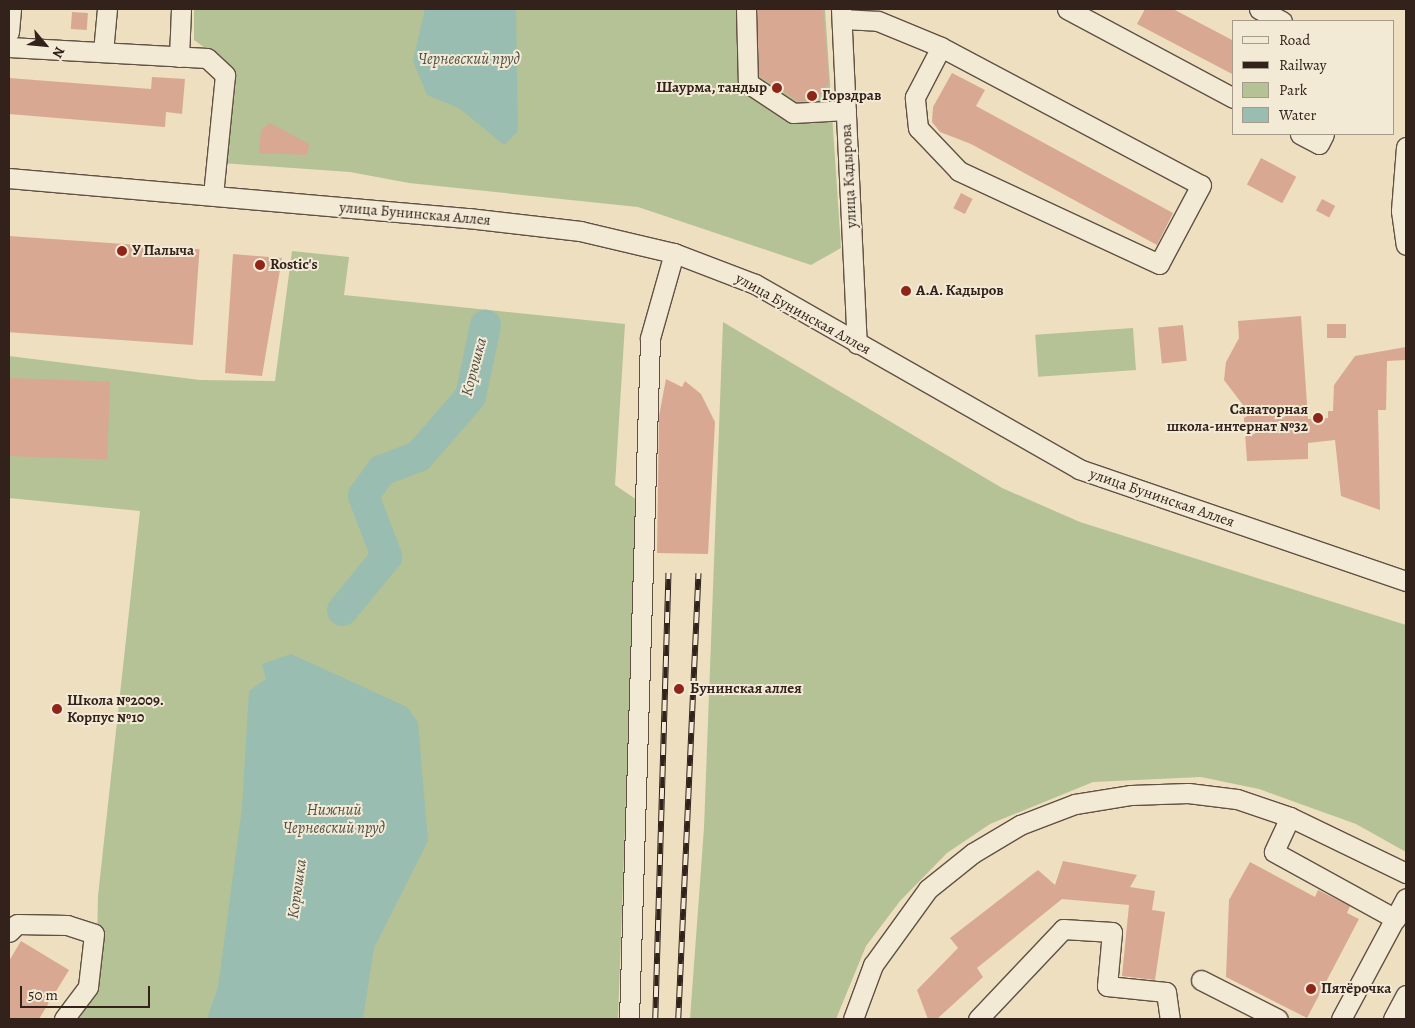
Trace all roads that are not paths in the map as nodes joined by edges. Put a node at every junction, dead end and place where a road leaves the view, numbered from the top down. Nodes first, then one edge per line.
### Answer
1 (11, 9) edge
2 (107, 9) edge
3 (181, 9) edge
4 (746, 9) edge
5 (1068, 9) edge
6 (1259, 9) edge
7 (841, 14) edge
8 (1280, 20) edge
9 (9, 32) edge
10 (9, 47) edge
11 (941, 47) junction
12 (103, 52) junction
13 (179, 57) junction
14 (1232, 97) edge
15 (846, 110) junction
16 (1302, 135) edge
17 (1324, 135) edge
18 (1406, 147) edge
19 (9, 178) edge
20 (213, 195) junction
21 (1406, 246) edge
22 (674, 253) junction
23 (857, 344) junction
24 (1406, 581) edge
25 (1290, 817) junction
26 (1406, 873) edge
27 (1406, 898) edge
28 (1396, 919) junction
29 (9, 932) edge
30 (1201, 980) dead end
31 (1406, 995) edge
32 (64, 1019) edge
33 (629, 1019) edge
34 (853, 1019) edge
35 (978, 1019) edge
36 (1170, 1019) edge
37 (1278, 1019) edge
38 (1341, 1019) edge
39 (1393, 1019) edge

1 - 9 street
2 - 12 street
3 - 13 street
4 - 15 street
5 - 14 street
6 - 8 street
7 - 11 street
7 - 15 street, улица Кадырова
10 - 12 street
11 - 11 street
12 - 13 street
13 - 20 street
15 - 23 street, улица Кадырова
16 - 17 street
18 - 21 street
19 - 20 street, улица Бунинская Аллея
20 - 22 street, улица Бунинская Аллея
22 - 23 street, улица Бунинская Аллея
22 - 33 street
23 - 24 street, улица Бунинская Аллея
25 - 26 street
25 - 28 street
25 - 34 street
27 - 28 street
28 - 38 street
29 - 32 street
30 - 37 street
31 - 39 street
35 - 36 street

